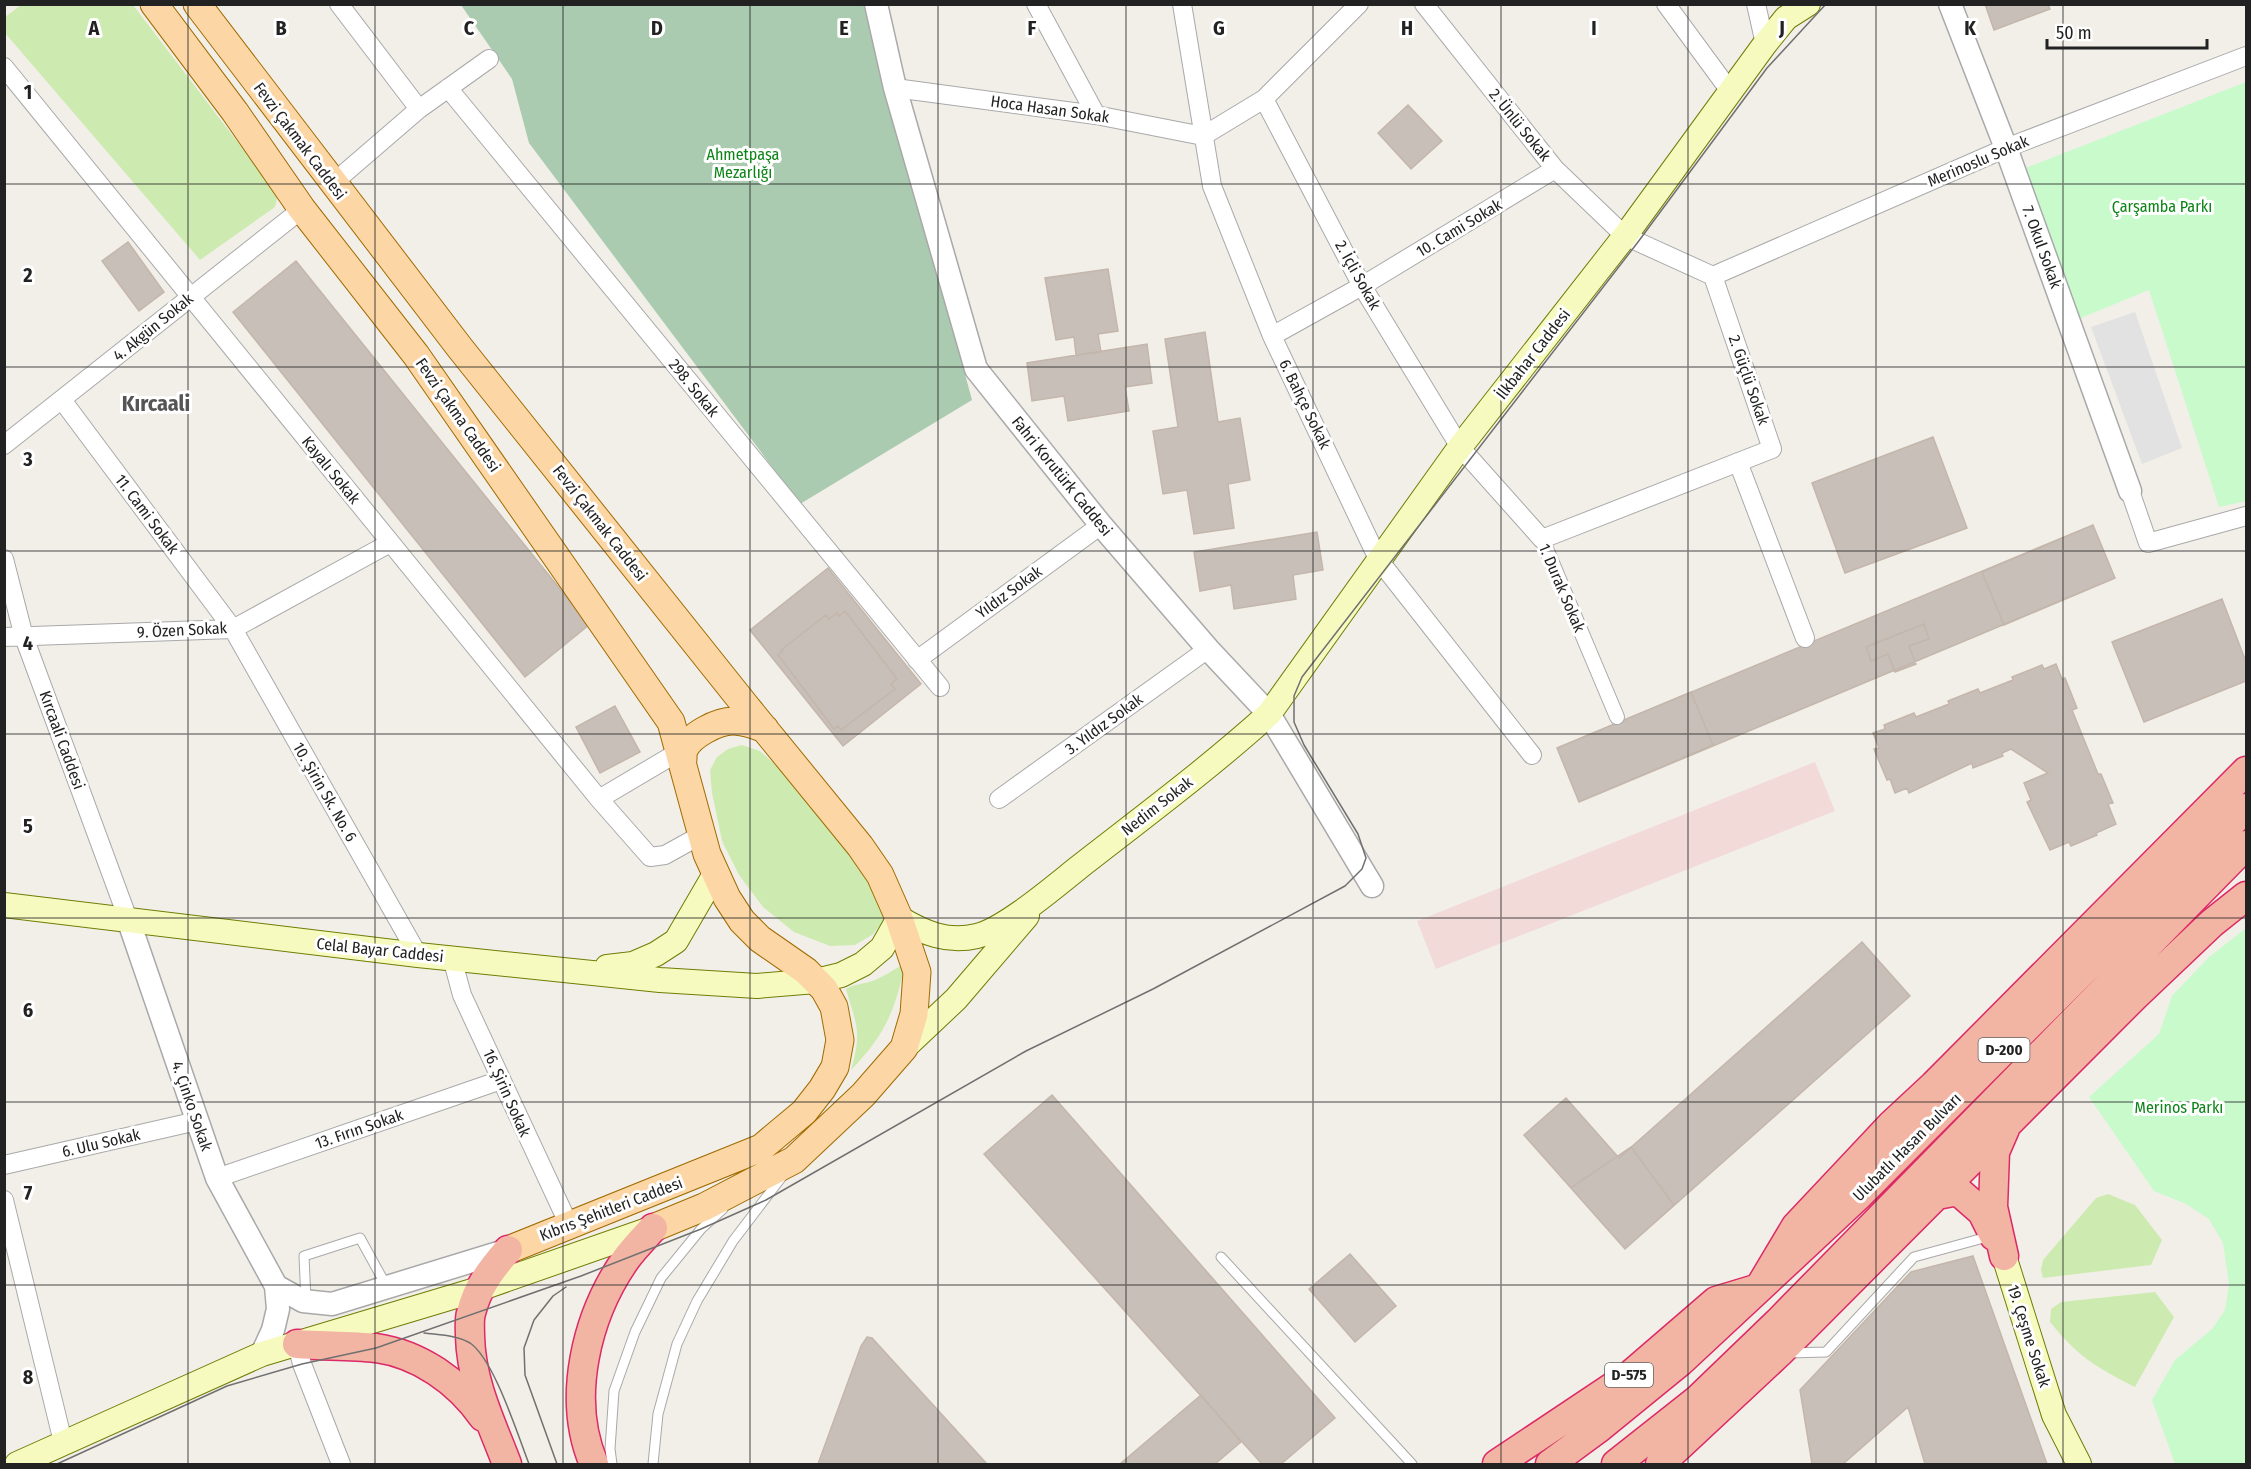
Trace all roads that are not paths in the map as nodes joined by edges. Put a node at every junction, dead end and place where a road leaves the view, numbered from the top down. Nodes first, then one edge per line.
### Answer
1 (154, 4) edge
2 (197, 4) edge
3 (339, 4) edge
4 (876, 4) edge
5 (1036, 4) edge
6 (1359, 4) edge
7 (1424, 4) edge
8 (1666, 4) edge
9 (1756, 4) edge
10 (1808, 4) edge
11 (1950, 4) edge
12 (1182, 5) edge
13 (1765, 44) junction
14 (2247, 56) edge
15 (489, 59) dead end
16 (4, 67) edge
17 (448, 88) junction
18 (895, 88) junction
19 (1730, 91) junction
20 (1264, 99) junction
21 (419, 109) junction
22 (1096, 115) junction
23 (1203, 136) junction
24 (2006, 148) junction
25 (1555, 169) junction
26 (332, 184) junction
27 (302, 209) junction
28 (1625, 236) junction
29 (1713, 276) junction
30 (1362, 286) junction
31 (192, 297) junction
32 (1272, 336) junction
33 (62, 400) junction
34 (4, 445) edge
35 (1460, 447) junction
36 (1738, 462) junction
37 (2130, 490) joint
38 (2247, 516) edge
39 (1101, 525) junction
40 (1542, 539) junction
41 (390, 543) junction
42 (4, 559) edge
43 (1378, 559) junction
44 (233, 629) junction
45 (4, 637) edge
46 (24, 637) junction
47 (1805, 638) dead end
48 (1208, 649) junction
49 (918, 660) junction
50 (940, 687) dead end
51 (1269, 714) junction
52 (1617, 717) dead end
53 (765, 729) junction
54 (682, 755) junction
55 (1532, 755) dead end
56 (2247, 771) edge
57 (598, 799) junction
58 (999, 799) dead end
59 (2247, 808) edge
60 (2247, 845) edge
61 (708, 854) junction
62 (1372, 886) dead end
63 (1043, 895) junction
64 (2247, 896) edge
65 (4, 905) edge
66 (899, 918) junction
67 (128, 919) junction
68 (418, 955) junction
69 (452, 958) junction
70 (581, 971) junction
71 (820, 985) junction
72 (904, 1048) junction
73 (501, 1080) junction
74 (2009, 1121) junction
75 (196, 1122) junction
76 (794, 1160) junction
77 (4, 1165) edge
78 (217, 1178) junction
79 (756, 1179) junction
80 (1937, 1195) junction
81 (4, 1200) edge
82 (569, 1225) junction
83 (653, 1228) junction
84 (1999, 1246) junction
85 (508, 1250) junction
86 (1221, 1257) dead end
87 (1840, 1258) junction
88 (276, 1286) junction
89 (387, 1287) junction
90 (1759, 1288) junction
91 (479, 1289) junction
92 (306, 1301) junction
93 (297, 1344) junction
94 (1779, 1353) junction
95 (262, 1354) junction
96 (2054, 1415) junction
97 (492, 1431) junction
98 (63, 1442) junction
99 (1670, 1457) edge
100 (17, 1464) edge
101 (341, 1464) edge
102 (507, 1464) edge
103 (594, 1464) edge
104 (612, 1464) edge
105 (653, 1464) edge
106 (1412, 1464) edge
107 (1497, 1464) edge
108 (1550, 1464) edge
109 (1616, 1464) edge
110 (2062, 1464) edge
111 (2079, 1464) edge

1 - 27 main road, Fevzi Çakma Caddesi
2 - 26 main road, Fevzi Çakmak Caddesi
3 - 21 street
4 - 18 street, Fahri Korutürk Caddesi
5 - 22 street
6 - 20 street
7 - 25 street, 2. Ünlü Sokak
8 - 19 street
9 - 13 street
10 - 13 main road, İlkbahar Caddesi
11 - 24 street, 7. Okul Sokak
12 - 23 street, 6. Bahçe Sokak
13 - 19 main road, İlkbahar Caddesi
14 - 24 street, Merinoslu Sokak
15 - 17 street
16 - 31 street, Kayalı Sokak
17 - 21 street
17 - 49 street, 298. Sokak
18 - 22 street, Hoca Hasan Sokak
18 - 39 street, Fahri Korutürk Caddesi
19 - 28 main road, İlkbahar Caddesi
20 - 23 street
20 - 30 street, 2. İçli Sokak
21 - 26 street
22 - 23 street, Hoca Hasan Sokak
23 - 32 street, 6. Bahçe Sokak
24 - 29 street, Merinoslu Sokak
24 - 37 street, 7. Okul Sokak
25 - 28 street, 2. Ünlü Sokak
25 - 30 street, 10. Cami Sokak
26 - 53 main road, Fevzi Çakmak Caddesi
27 - 31 street, 4. Akgün Sokak
27 - 54 main road, Fevzi Çakma Caddesi
28 - 29 street, 2. Ünlü Sokak
28 - 35 main road, İlkbahar Caddesi
29 - 36 street, 2. Güçlü Sokak
30 - 32 street, 10. Cami Sokak
30 - 35 street, 2. İçli Sokak
31 - 33 street, 4. Akgün Sokak
31 - 41 street, Kayalı Sokak
32 - 43 street, 6. Bahçe Sokak
33 - 34 street, 4. Akgün Sokak
33 - 44 street, 11. Cami Sokak
35 - 40 street, 1. Durak Sokak
35 - 43 main road, İlkbahar Caddesi
36 - 40 street, 2. Güçlü Sokak
36 - 47 street
37 - 38 street
39 - 48 street, Fahri Korutürk Caddesi
39 - 49 street, Yıldız Sokak
40 - 52 street, 1. Durak Sokak
41 - 44 street, 9. Özen Sokak
41 - 57 street, Kayalı Sokak
42 - 46 street, Kırcaali Caddesi
43 - 51 main road, İlkbahar Caddesi
43 - 55 street, 6. Bahçe Sokak
44 - 46 street, 9. Özen Sokak
44 - 68 street, 10. Şirin Sk. No. 6
45 - 46 street, 9. Özen Sokak
46 - 67 street, Kırcaali Caddesi
48 - 51 street, Fahri Korutürk Caddesi
48 - 58 street, 3. Yıldız Sokak
49 - 50 street, 298. Sokak
51 - 62 street, Fahri Korutürk Caddesi
51 - 63 main road, Nedim Sokak
53 - 54 main road
53 - 66 main road, Fevzi Çakmak Caddesi
54 - 57 street
54 - 61 main road, Fevzi Çakma Caddesi
56 - 90 highway
57 - 61 street, Kayalı Sokak
59 - 90 highway, Ulubatlı Hasan Bulvarı / D-200
60 - 87 highway, Ulubatlı Hasan Bulvarı / D-200
61 - 70 main road
61 - 71 main road
63 - 66 main road
63 - 72 main road
64 - 74 highway
65 - 67 main road, Celal Bayar Caddesi
66 - 71 main road, Celal Bayar Caddesi
66 - 72 main road, Fevzi Çakmak Caddesi
67 - 68 main road, Celal Bayar Caddesi
67 - 75 street, 4. Çinko Sokak
68 - 69 main road, Celal Bayar Caddesi
69 - 70 main road, Celal Bayar Caddesi
69 - 73 street, 16. Şirin Sokak
70 - 71 main road, Celal Bayar Caddesi
71 - 82 main road, Kıbrıs Şehitleri Caddesi
72 - 76 main road
73 - 78 street, 13. Fırın Sokak
73 - 82 street, 16. Şirin Sokak
74 - 80 highway
74 - 84 highway
75 - 77 street, 6. Ulu Sokak
75 - 78 street, 4. Çinko Sokak
76 - 79 main road
76 - 105 lane
78 - 88 street, 4. Çinko Sokak
79 - 83 main road
79 - 104 lane
80 - 84 highway
80 - 94 highway
81 - 98 street
82 - 85 main road, Kıbrıs Şehitleri Caddesi
83 - 91 main road
83 - 103 highway
84 - 94 lane
84 - 96 main road, 19. Çeşme Sokak
85 - 89 street, Kıbrıs Şehitleri Caddesi
85 - 91 highway
86 - 106 lane
87 - 99 highway
87 - 109 highway, Ulubatlı Hasan Bulvarı / D-200
88 - 92 street, Kıbrıs Şehitleri Caddesi
88 - 95 street
89 - 92 street, Kıbrıs Şehitleri Caddesi
89 - 92 lane
90 - 107 highway, D-575
90 - 108 highway, Ulubatlı Hasan Bulvarı / D-200
91 - 93 main road
91 - 97 highway
93 - 95 main road
93 - 97 highway
93 - 101 street
94 - 99 highway
95 - 98 main road
96 - 110 main road, 19. Çeşme Sokak
96 - 111 main road, 19. Çeşme Sokak
97 - 102 highway
98 - 100 main road

